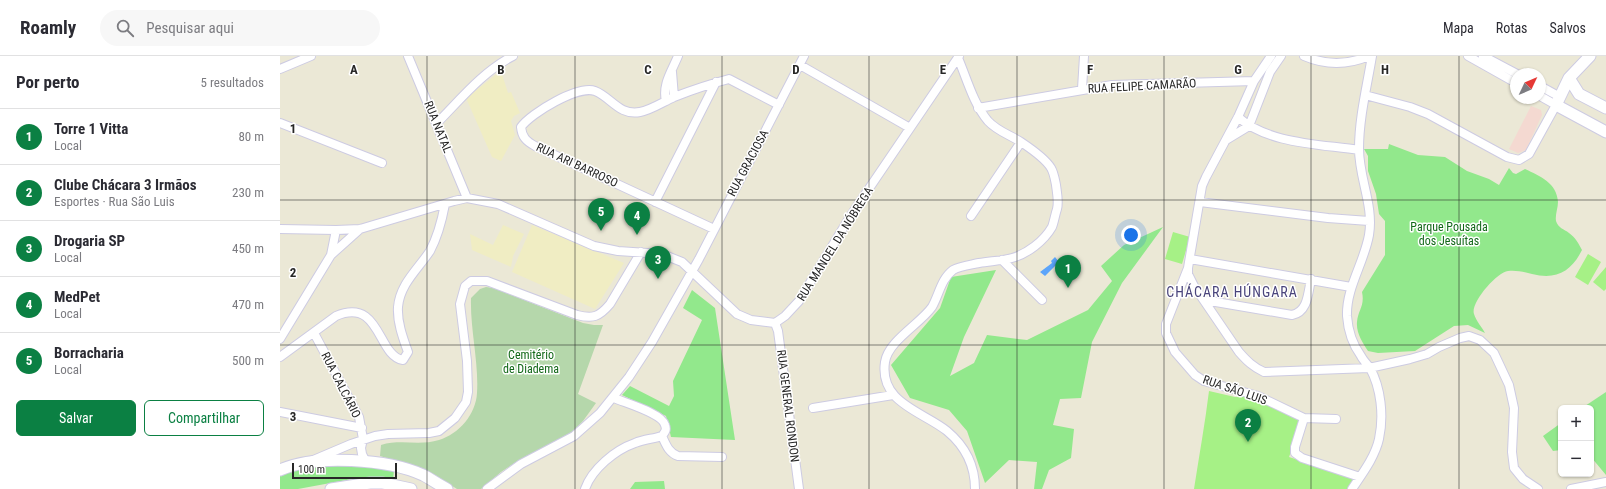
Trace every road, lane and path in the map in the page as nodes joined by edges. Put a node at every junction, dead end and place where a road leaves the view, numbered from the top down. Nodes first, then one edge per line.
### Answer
1 (311, 56) edge
2 (408, 56) edge
3 (513, 56) edge
4 (678, 56) edge
5 (804, 56) edge
6 (1084, 56) edge
7 (1271, 56) edge
8 (1281, 56) edge
9 (1304, 56) edge
10 (1369, 56) edge
11 (1372, 56) edge
12 (1468, 56) edge
13 (1483, 56) edge
14 (1590, 56) edge
15 (959, 57) edge
16 (800, 65) junction
17 (280, 69) edge
18 (672, 70) junction
19 (1510, 70) edge
20 (1570, 78) junction
21 (1510, 80) edge
22 (1254, 81) junction
23 (716, 82) junction
24 (1264, 88) junction
25 (1082, 89) junction
26 (1546, 91) edge
27 (1365, 95) junction
28 (674, 97) junction
29 (1546, 98) edge
30 (666, 101) junction
31 (1558, 101) junction
32 (779, 105) junction
33 (978, 108) junction
34 (1606, 108) edge
35 (1238, 117) junction
36 (280, 123) edge
37 (436, 124) junction
38 (1249, 126) junction
39 (910, 128) junction
40 (1606, 132) edge
41 (1226, 140) junction
42 (1022, 142) junction
43 (1359, 150) junction
44 (382, 163) dead end
45 (467, 198) junction
46 (655, 202) junction
47 (1200, 202) junction
48 (445, 204) junction
49 (971, 216) dead end
50 (1369, 221) junction
51 (280, 228) edge
52 (360, 229) junction
53 (714, 229) junction
54 (336, 230) junction
55 (641, 252) junction
56 (331, 255) junction
57 (1002, 260) junction
58 (1189, 264) junction
59 (692, 271) junction
60 (1311, 280) junction
61 (1351, 287) junction
62 (1042, 300) dead end
63 (1204, 300) junction
64 (775, 324) junction
65 (314, 332) junction
66 (280, 339) edge
67 (280, 357) edge
68 (1369, 368) junction
69 (893, 395) junction
70 (614, 398) junction
71 (813, 408) dead end
72 (280, 412) edge
73 (1304, 418) junction
74 (1336, 419) dead end
75 (362, 428) junction
76 (662, 436) junction
77 (363, 440) junction
78 (722, 457) dead end
79 (310, 461) junction
80 (366, 462) junction
81 (281, 469) edge
82 (1360, 477) junction
83 (1606, 483) edge
84 (332, 489) edge
85 (411, 489) edge
86 (447, 489) edge
87 (487, 489) edge
88 (585, 489) edge
89 (799, 489) edge
90 (975, 489) edge
91 (1352, 489) edge
92 (1538, 489) edge
93 (1571, 489) edge
94 (1600, 489) edge

1 - 17 street
2 - 37 street, RUA NATAL
3 - 37 street
4 - 18 street
5 - 16 street, RUA GRACIOSA
6 - 25 street
7 - 22 street
8 - 24 street
9 - 10 street
11 - 27 street
12 - 21 street
13 - 19 street
14 - 20 main road
15 - 33 street
15 - 39 street, RUA MANOEL DA NÓBREGA
16 - 32 street, RUA GRACIOSA
16 - 39 street
18 - 28 street
18 - 30 street
20 - 31 main road
20 - 34 main road
22 - 24 street
22 - 25 street, RUA FELIPE CAMARÃO
22 - 35 street, RUA SÃO LUIS
23 - 28 street, RUA ARI BARROSO
23 - 32 street
23 - 46 street
24 - 38 street
25 - 33 street, RUA FELIPE CAMARÃO
26 - 31 street
27 - 31 street
27 - 43 street
28 - 30 street, RUA ARI BARROSO
29 - 31 street
30 - 46 street, RUA ARI BARROSO
31 - 40 main road
32 - 53 street, RUA GRACIOSA
33 - 42 street
35 - 38 street
35 - 41 street, RUA SÃO LUIS
36 - 44 street
37 - 45 street, RUA NATAL
38 - 41 street
38 - 43 street
39 - 64 street, RUA MANOEL DA NÓBREGA
41 - 47 street, RUA SÃO LUIS
42 - 49 street
42 - 57 street
43 - 50 street
45 - 48 street
45 - 55 street
46 - 53 street, RUA ARI BARROSO
47 - 50 street
47 - 58 street, RUA SÃO LUIS
48 - 52 street
48 - 65 street
50 - 61 street
51 - 54 street
52 - 54 street
52 - 56 street
53 - 59 street, RUA GRACIOSA
54 - 56 street
55 - 59 street
55 - 77 street
56 - 66 street
57 - 62 street
57 - 69 street
58 - 60 street
58 - 63 street
58 - 73 street, RUA SÃO LUIS
59 - 64 street
59 - 70 street, RUA GRACIOSA
60 - 61 street
60 - 63 street
61 - 68 street
63 - 68 street
64 - 89 street, RUA GENERAL RONDON
65 - 67 street
65 - 75 street, RUA CALCÁRIO
68 - 82 street
68 - 92 street
69 - 71 street
69 - 90 street
70 - 76 street
70 - 87 street, RUA GRACIOSA
72 - 75 street
73 - 74 street, RUA SÃO LUIS
73 - 82 street
75 - 77 street, RUA CALCÁRIO
76 - 78 street
76 - 88 street
77 - 79 street
77 - 80 street, RUA CALCÁRIO
79 - 80 main road
79 - 81 main road
80 - 86 main road
82 - 91 street
83 - 93 street
83 - 94 street
84 - 85 main road

